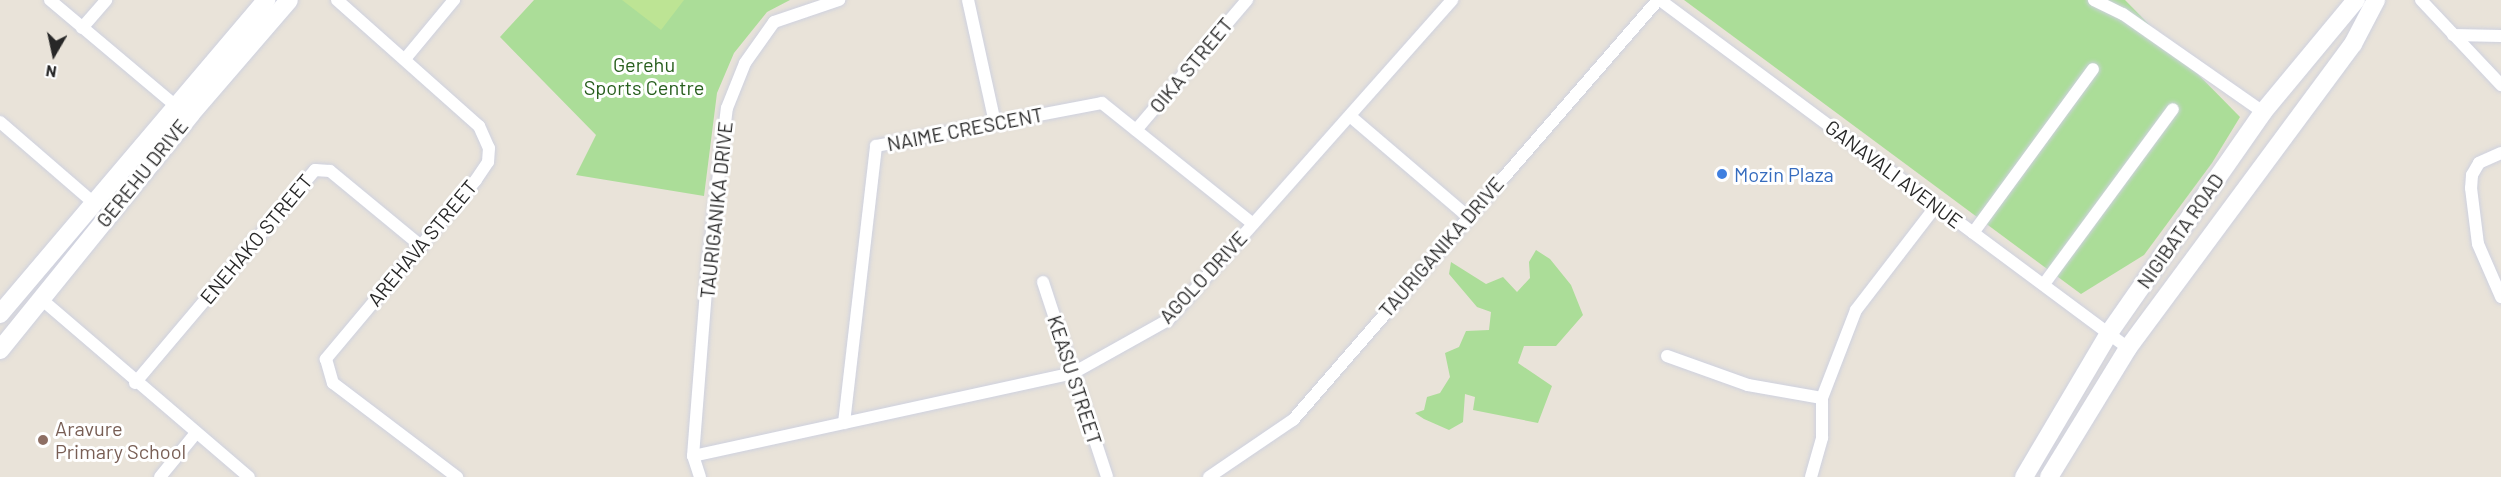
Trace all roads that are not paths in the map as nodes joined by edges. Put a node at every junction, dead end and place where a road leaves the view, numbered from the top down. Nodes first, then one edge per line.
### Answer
1 (50, 0) edge
2 (106, 0) edge
3 (266, 0) edge
4 (289, 0) edge
5 (337, 0) edge
6 (454, 0) edge
7 (839, 0) edge
8 (968, 0) edge
9 (1247, 0) edge
10 (1452, 0) edge
11 (1659, 0) edge
12 (2094, 0) edge
13 (2356, 0) edge
14 (2376, 0) edge
15 (2421, 0) edge
16 (82, 28) junction
17 (2453, 35) junction
18 (2501, 36) edge
19 (405, 59) junction
20 (2093, 69) dead end
21 (2501, 85) edge
22 (176, 106) junction
23 (2173, 109) dead end
24 (2263, 112) junction
25 (1350, 116) junction
26 (994, 123) junction
27 (1, 124) edge
28 (1136, 130) junction
29 (2501, 153) edge
30 (94, 202) junction
31 (1936, 206) junction
32 (1467, 216) junction
33 (1253, 224) junction
34 (1973, 233) junction
35 (421, 246) junction
36 (1043, 282) dead end
37 (2044, 284) junction
38 (2501, 297) edge
39 (40, 298) junction
40 (0, 314) edge
41 (2109, 333) junction
42 (2128, 348) junction
43 (0, 350) edge
44 (1667, 356) dead end
45 (1073, 373) junction
46 (135, 383) junction
47 (1822, 398) junction
48 (844, 423) junction
49 (196, 433) junction
50 (693, 456) junction
51 (160, 477) edge
52 (249, 477) edge
53 (457, 477) edge
54 (700, 477) edge
55 (1107, 477) edge
56 (1209, 477) edge
57 (1811, 477) edge
58 (2024, 477) edge
59 (2049, 477) edge

1 - 16 street
2 - 16 street
3 - 22 street, GEREHU DRIVE
4 - 39 street, GEREHU DRIVE
5 - 19 street, AREHAVA STREET
6 - 19 street
7 - 50 street, TAURIGANIKA DRIVE
8 - 26 street
9 - 28 street, OIKA STREET
10 - 25 street, AGOLO DRIVE
11 - 31 street, GANAVALI AVENUE
11 - 32 street, TAURIGANIKA DRIVE
12 - 24 street
13 - 24 street, NIGIBATA ROAD
14 - 42 street, NIGIBATA ROAD
15 - 17 street
16 - 22 street
17 - 18 street
17 - 21 street
19 - 35 street, AREHAVA STREET
20 - 34 street
22 - 30 street, GEREHU DRIVE
23 - 37 street
24 - 41 street, NIGIBATA ROAD
25 - 32 street
25 - 33 street, AGOLO DRIVE
26 - 28 street, NAIME CRESCENT
26 - 48 street, NAIME CRESCENT
27 - 30 street
28 - 33 street, NAIME CRESCENT
29 - 38 street
30 - 40 street, GEREHU DRIVE
31 - 34 street, GANAVALI AVENUE
31 - 47 street
32 - 56 street, TAURIGANIKA DRIVE
33 - 45 street, AGOLO DRIVE
34 - 37 street, GANAVALI AVENUE
35 - 46 street, ENEHAKO STREET
35 - 53 street, AREHAVA STREET
36 - 45 street, KEASU STREET
37 - 41 street, GANAVALI AVENUE
39 - 43 street, GEREHU DRIVE
39 - 46 street
41 - 42 street, GANAVALI AVENUE
41 - 58 street, NIGIBATA ROAD
42 - 59 street, NIGIBATA ROAD
44 - 47 street
45 - 48 street, AGOLO DRIVE
45 - 55 street, KEASU STREET
46 - 49 street
47 - 57 street
48 - 50 street, AGOLO DRIVE
49 - 51 street
49 - 52 street
50 - 54 street, TAURIGANIKA DRIVE

